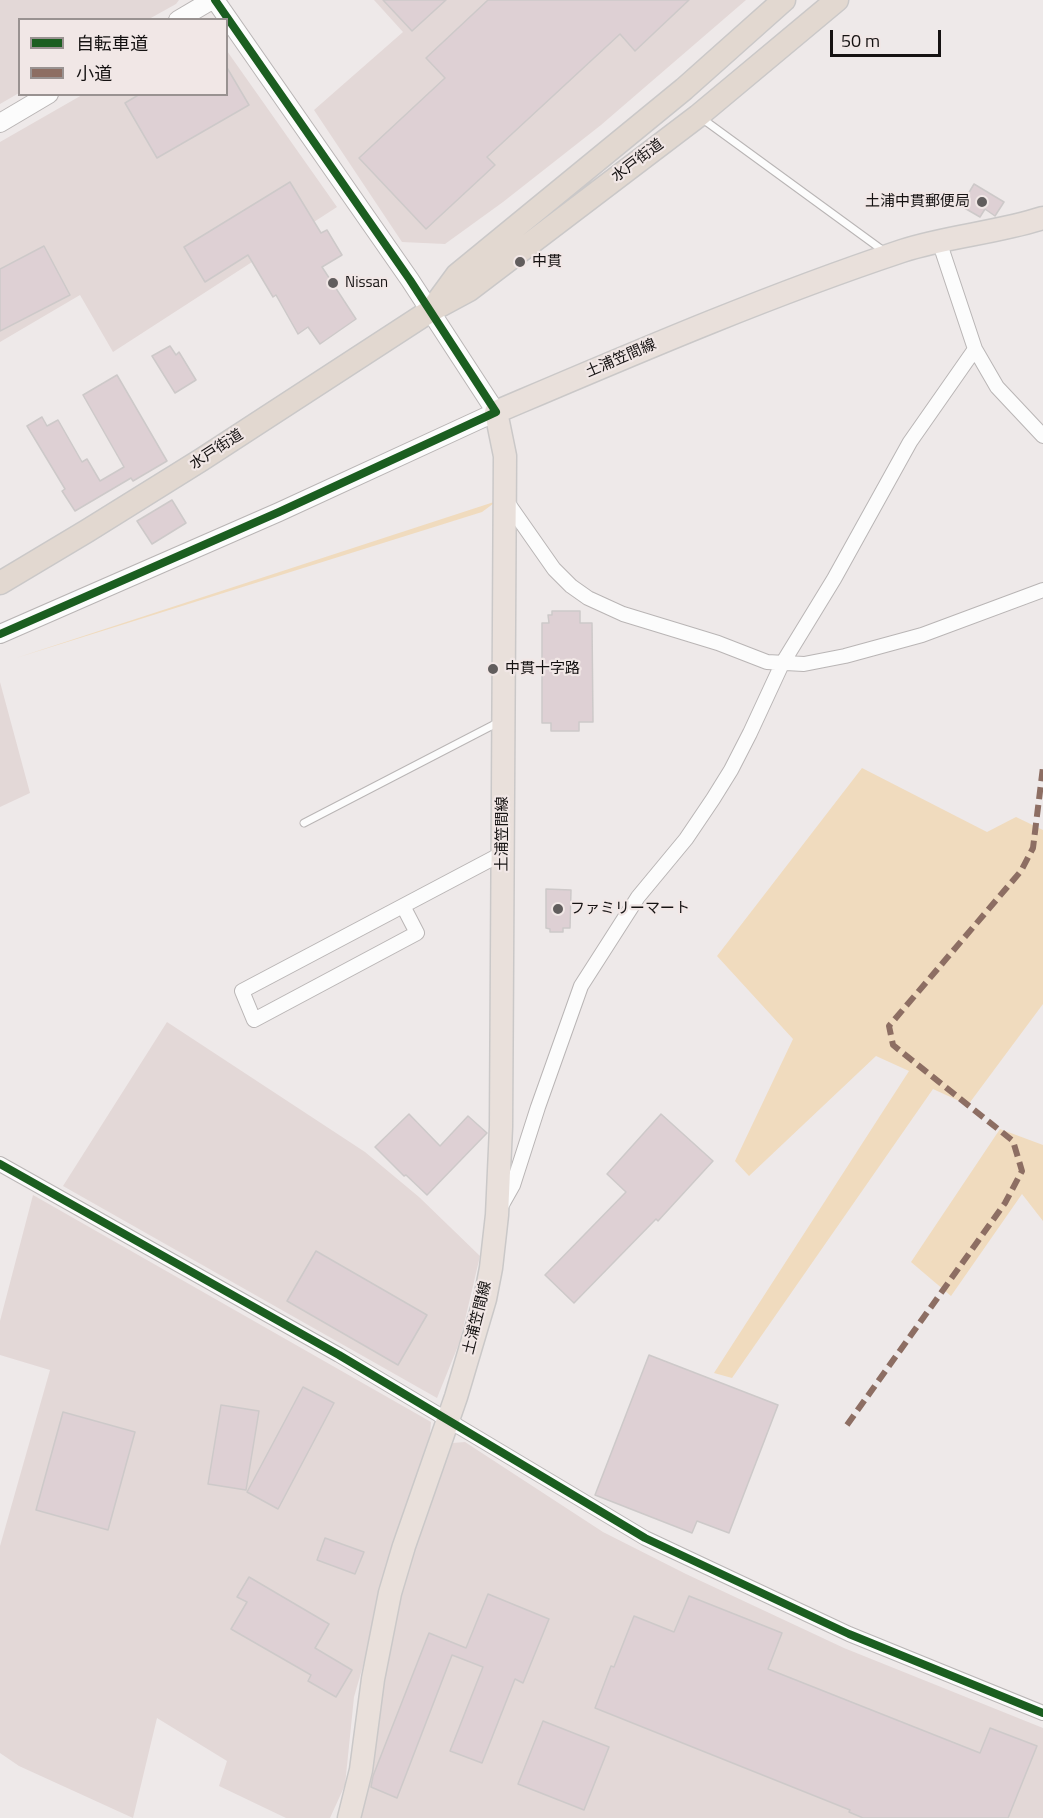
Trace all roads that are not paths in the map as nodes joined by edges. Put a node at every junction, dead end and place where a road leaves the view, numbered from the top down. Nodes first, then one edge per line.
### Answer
1 (213, 0) edge
2 (784, 0) edge
3 (837, 0) edge
4 (182, 18) edge
5 (226, 18) edge
6 (228, 21) edge
7 (46, 96) edge
8 (698, 116) junction
9 (0, 123) edge
10 (1043, 218) edge
11 (939, 241) junction
12 (889, 255) junction
13 (430, 311) junction
14 (975, 349) junction
15 (496, 412) junction
16 (1043, 436) edge
17 (505, 499) junction
18 (0, 583) edge
19 (1043, 590) edge
20 (0, 634) edge
21 (782, 664) junction
22 (504, 720) junction
23 (304, 823) dead end
24 (503, 853) junction
25 (403, 906) junction
26 (0, 1164) edge
27 (496, 1215) junction
28 (448, 1420) junction
29 (1043, 1713) edge
30 (349, 1818) edge

1 - 4 street
1 - 5 street
2 - 13 highway, 水戸街道
3 - 8 highway, 水戸街道
6 - 13 street
7 - 9 street
8 - 12 lane
8 - 13 highway, 水戸街道
10 - 11 main road, 土浦笠間線
11 - 12 main road, 土浦笠間線
11 - 14 street
12 - 15 main road, 土浦笠間線
13 - 15 street
13 - 18 highway, 水戸街道
14 - 16 street
14 - 21 street
15 - 17 main road, 土浦笠間線
15 - 20 street
17 - 21 street
17 - 22 main road, 土浦笠間線
19 - 21 street
21 - 27 street
22 - 23 lane
22 - 24 main road, 土浦笠間線
24 - 25 street
24 - 27 main road, 土浦笠間線
25 - 25 street
26 - 28 street
27 - 28 main road, 土浦笠間線
28 - 29 street
28 - 30 main road, 土浦笠間線

